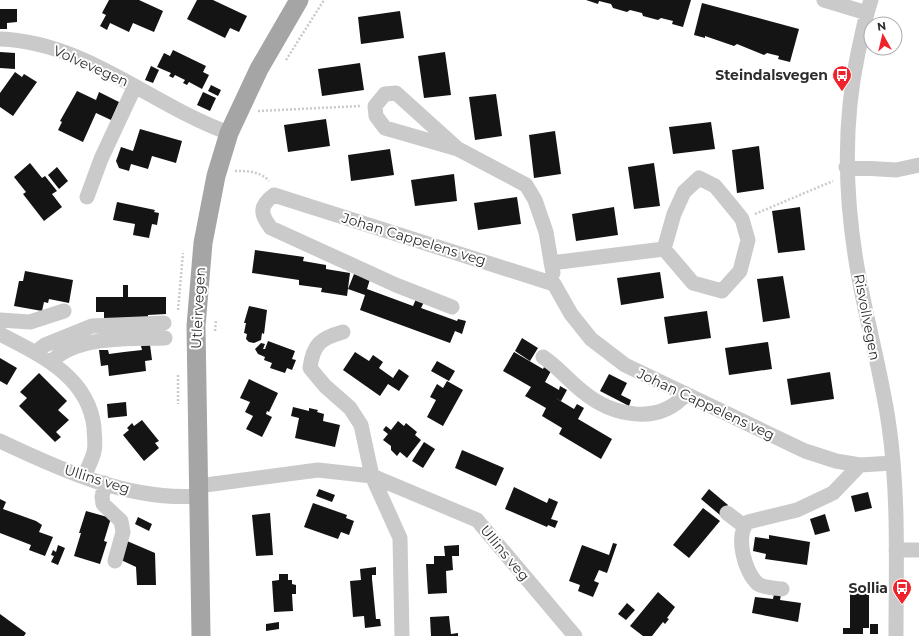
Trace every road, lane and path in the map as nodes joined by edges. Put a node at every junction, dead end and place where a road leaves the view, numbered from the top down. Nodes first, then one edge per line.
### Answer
1 (299, 0) edge
2 (324, 0) edge
3 (824, 0) edge
4 (870, 3) edge
5 (0, 39) edge
6 (285, 62) dead end
7 (135, 86) junction
8 (262, 104) dead end
9 (375, 106) junction
10 (258, 111) junction
11 (255, 118) dead end
12 (230, 133) junction
13 (458, 149) junction
14 (238, 164) dead end
15 (919, 165) edge
16 (235, 171) junction
17 (846, 171) junction
18 (234, 177) dead end
19 (274, 195) junction
20 (87, 197) dead end
21 (742, 219) junction
22 (664, 249) junction
23 (551, 263) junction
24 (554, 284) junction
25 (452, 307) dead end
26 (64, 310) dead end
27 (216, 314) dead end
28 (0, 320) edge
29 (343, 332) dead end
30 (0, 334) edge
31 (215, 336) dead end
32 (36, 352) junction
33 (543, 356) dead end
34 (51, 362) junction
35 (686, 394) junction
36 (0, 442) edge
37 (893, 463) junction
38 (860, 465) junction
39 (372, 476) junction
40 (84, 477) junction
41 (105, 483) junction
42 (198, 491) junction
43 (727, 513) dead end
44 (744, 526) junction
45 (896, 550) junction
46 (919, 550) edge
47 (115, 561) dead end
48 (782, 589) dead end
49 (201, 636) edge
50 (402, 636) edge
51 (575, 636) edge
52 (896, 636) edge

1 - 12 main road, Utleirvegen
2 - 6 path
3 - 4 street
4 - 17 street, Risvollvegen
5 - 7 street, Volvevegen
7 - 12 street, Volvevegen
7 - 20 street, Volvevegen
8 - 10 path
9 - 10 path
9 - 13 street, Johan Cappelens veg
9 - 13 street, Johan Cappelens veg
10 - 11 path
12 - 42 main road, Utleirvegen
13 - 23 street, Johan Cappelens veg
14 - 16 path
15 - 17 street
16 - 18 path
16 - 19 path
17 - 21 path
17 - 37 street, Risvollvegen
19 - 24 street, Johan Cappelens veg
19 - 25 street
21 - 22 street
21 - 22 street
22 - 23 street
23 - 24 street, Johan Cappelens veg
24 - 35 street, Johan Cappelens veg
26 - 28 street
27 - 31 path
29 - 39 street
30 - 32 street
32 - 34 street
32 - 34 street
33 - 35 street
34 - 40 street
35 - 38 street, Johan Cappelens veg
36 - 40 street, Ullins veg
37 - 38 street, Johan Cappelens veg
37 - 45 street, Risvollvegen
38 - 44 street
39 - 42 street, Ullins veg
39 - 50 street
39 - 51 street, Ullins veg
40 - 41 street, Ullins veg
41 - 42 street, Ullins veg
41 - 47 street
42 - 49 main road, Utleirvegen
43 - 44 street
44 - 48 street
45 - 46 street
45 - 52 street, Risvollvegen

